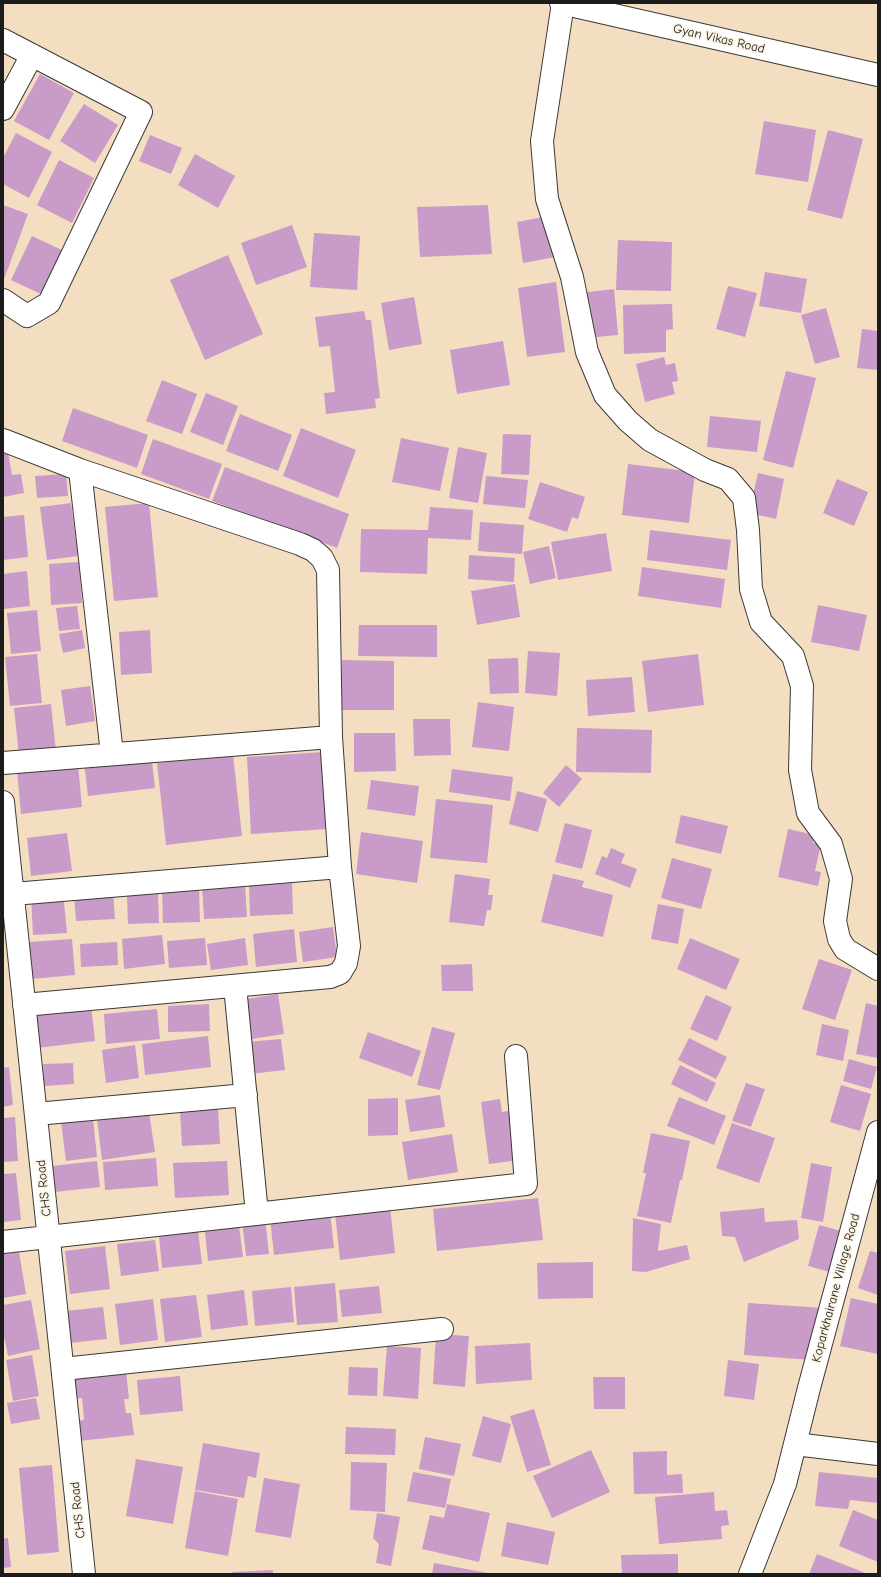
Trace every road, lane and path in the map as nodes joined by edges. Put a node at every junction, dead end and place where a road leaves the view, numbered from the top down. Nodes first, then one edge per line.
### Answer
1 (562, 3) edge
2 (3, 40) edge
3 (32, 55) junction
4 (878, 75) edge
5 (3, 109) edge
6 (3, 300) edge
7 (3, 440) edge
8 (80, 470) junction
9 (331, 737) junction
10 (112, 754) junction
11 (3, 763) edge
12 (3, 802) edge
13 (340, 867) junction
14 (13, 894) junction
15 (878, 969) edge
16 (235, 986) junction
17 (24, 1005) junction
18 (516, 1056) dead end
19 (246, 1095) junction
20 (36, 1114) junction
21 (878, 1132) edge
22 (257, 1214) junction
23 (49, 1237) junction
24 (3, 1242) edge
25 (442, 1329) dead end
26 (63, 1369) junction
27 (795, 1444) junction
28 (878, 1454) edge
29 (84, 1574) edge
30 (750, 1574) edge

1 - 4 street, Gyan Vikas Road
1 - 15 street
2 - 3 street
3 - 5 street
3 - 6 street
7 - 8 street
8 - 9 street
8 - 10 street
9 - 10 street
9 - 13 street
10 - 11 street
12 - 14 street, CHS Road
13 - 14 street
13 - 16 street
14 - 17 street, CHS Road
16 - 17 street
16 - 19 street
17 - 20 street, CHS Road
18 - 22 street
19 - 20 street
19 - 22 street
20 - 23 street, CHS Road
21 - 27 street, Koparkhairane Village Road
22 - 23 street
23 - 24 street
23 - 26 street, CHS Road
25 - 26 street
26 - 29 street, CHS Road
27 - 28 street
27 - 30 street, Koparkhairane Village Road

